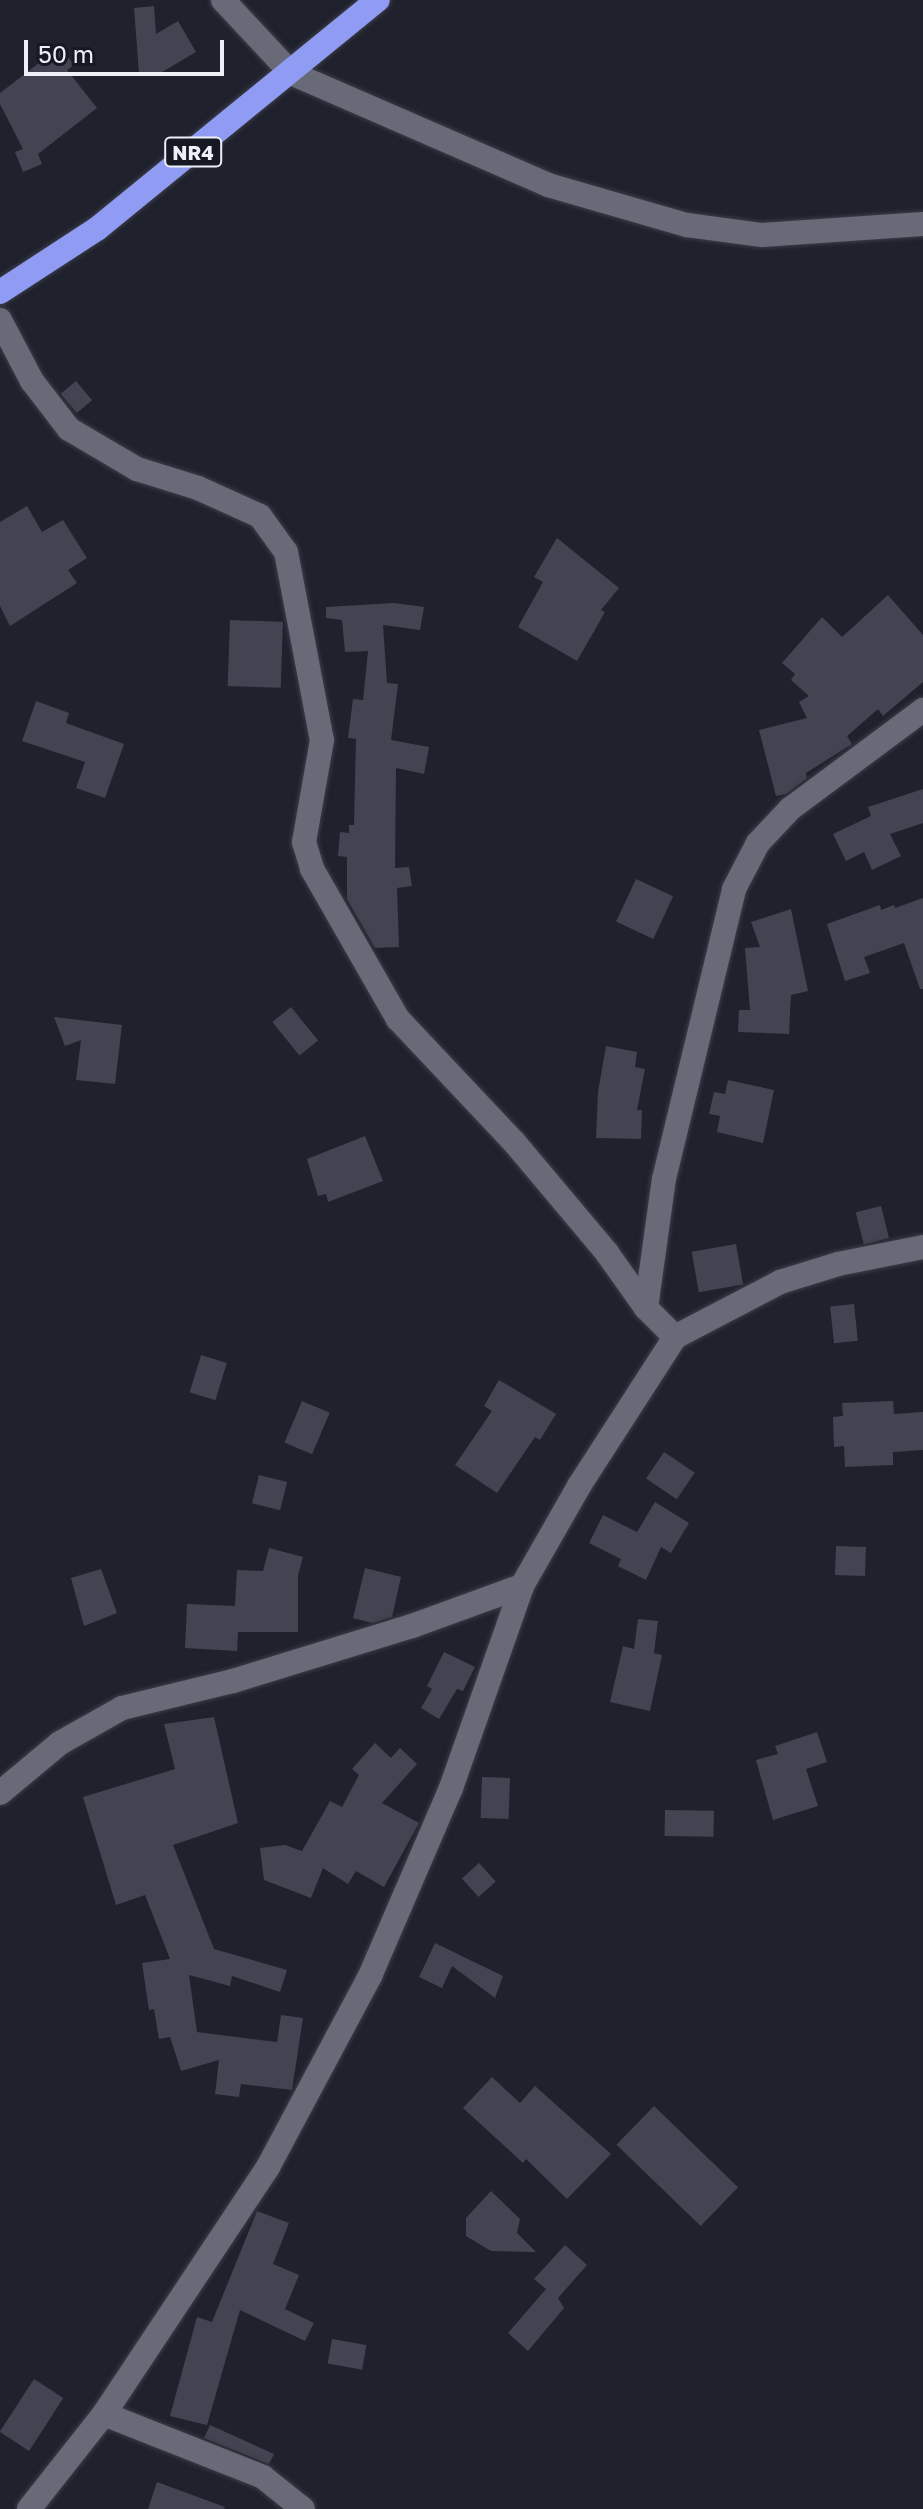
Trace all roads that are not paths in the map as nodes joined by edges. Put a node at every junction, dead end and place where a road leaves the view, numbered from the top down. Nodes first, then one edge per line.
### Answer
1 (223, 0) edge
2 (378, 0) edge
3 (291, 73) junction
4 (923, 224) edge
5 (0, 292) edge
6 (0, 320) edge
7 (923, 710) edge
8 (923, 1247) edge
9 (646, 1308) junction
10 (675, 1337) junction
11 (522, 1586) junction
12 (0, 1793) edge
13 (104, 2414) junction
14 (29, 2509) edge
15 (303, 2509) edge

1 - 3 street
2 - 3 highway, NR4
3 - 4 street
3 - 5 highway, NR4
6 - 9 street
7 - 9 street
8 - 10 street
9 - 10 street
10 - 11 street
11 - 12 street
11 - 13 street
13 - 14 street
13 - 15 street

